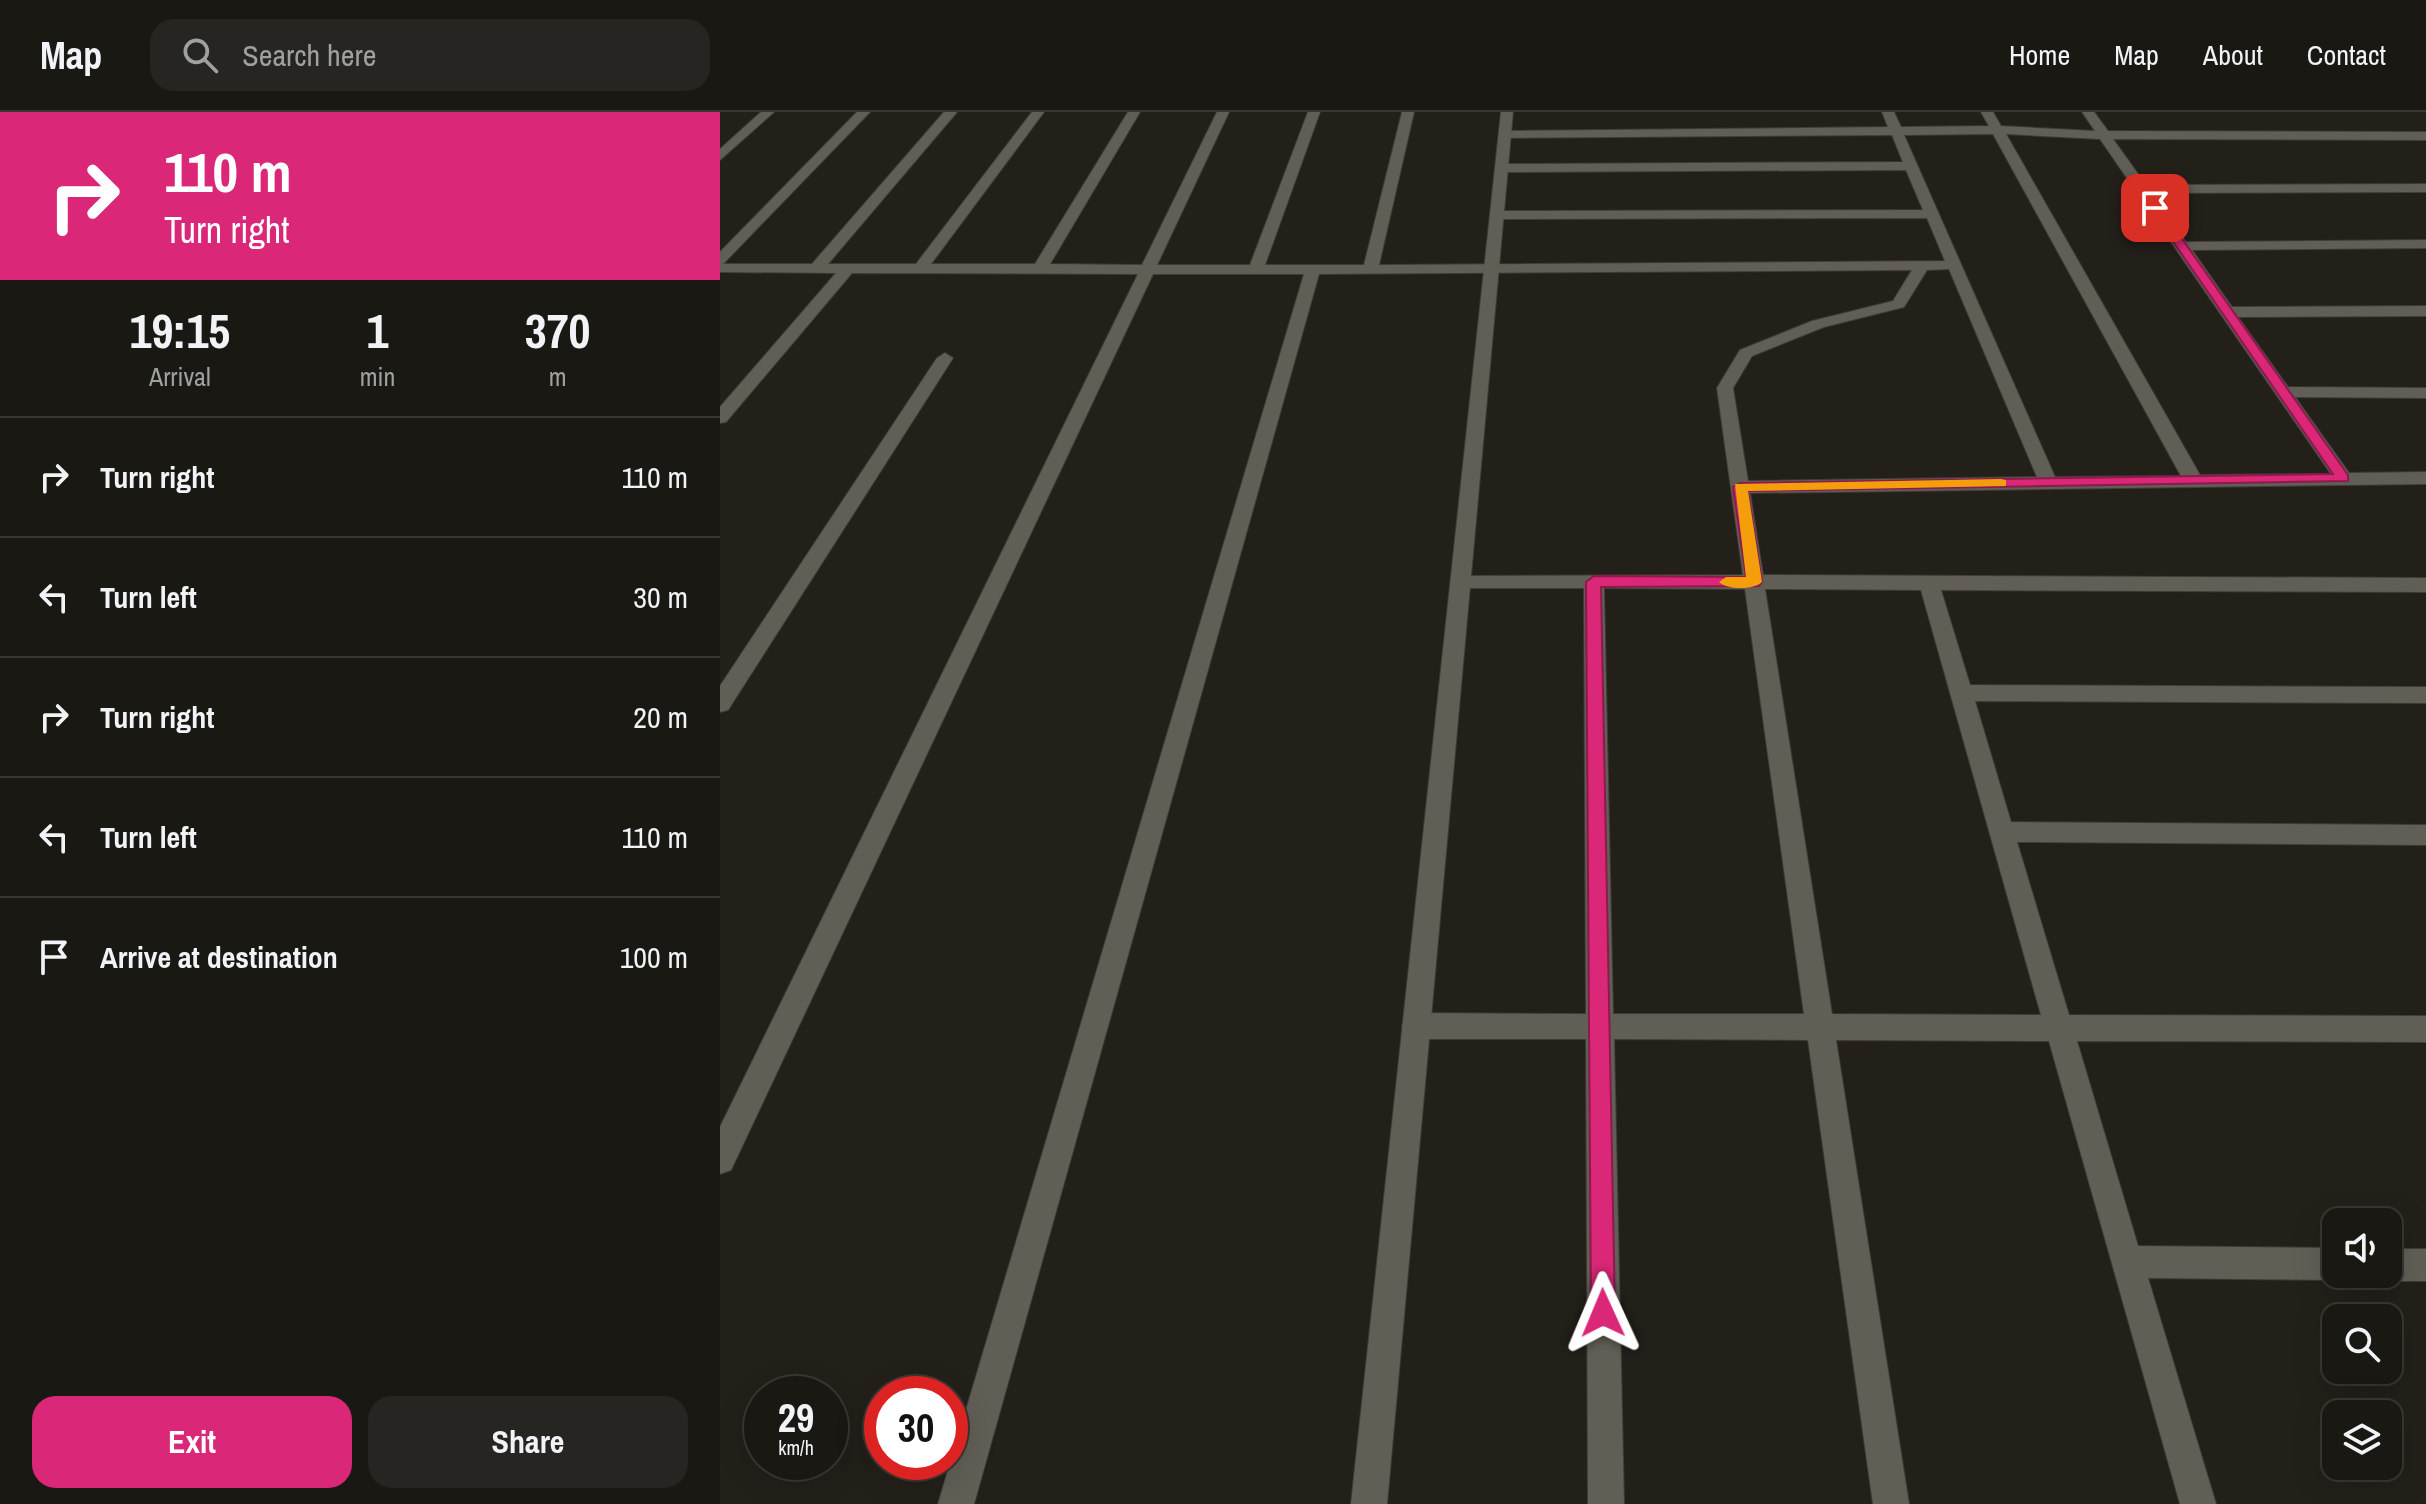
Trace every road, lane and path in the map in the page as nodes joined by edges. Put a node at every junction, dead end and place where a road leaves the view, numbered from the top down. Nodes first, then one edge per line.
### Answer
1 (768, 112) edge
2 (864, 112) edge
3 (951, 112) edge
4 (1038, 112) edge
5 (1134, 112) edge
6 (1223, 112) edge
7 (1314, 112) edge
8 (1408, 112) edge
9 (1888, 112) edge
10 (1987, 112) edge
11 (2088, 112) edge
12 (1506, 123) edge
13 (1997, 130) junction
14 (1896, 131) junction
15 (2104, 135) junction
16 (2426, 136) edge
17 (720, 156) edge
18 (1911, 166) junction
19 (1502, 168) junction
20 (2426, 188) edge
21 (2142, 189) junction
22 (1932, 214) junction
23 (1497, 215) junction
24 (2426, 244) edge
25 (2182, 246) junction
26 (720, 260) edge
27 (1922, 265) junction
28 (1954, 265) junction
29 (720, 268) edge
30 (816, 268) junction
31 (848, 268) junction
32 (921, 268) junction
33 (1040, 269) junction
34 (1148, 269) junction
35 (1256, 269) junction
36 (1313, 269) junction
37 (1370, 270) junction
38 (1492, 270) junction
39 (2426, 311) edge
40 (2228, 312) junction
41 (945, 358) dead end
42 (2284, 392) junction
43 (2426, 393) edge
44 (720, 418) edge
45 (2343, 478) junction
46 (2426, 478) edge
47 (2193, 480) junction
48 (2048, 482) junction
49 (1740, 487) junction
50 (1461, 581) junction
51 (1594, 582) junction
52 (1754, 582) junction
53 (1929, 583) junction
54 (2426, 585) edge
55 (1961, 693) junction
56 (2426, 695) edge
57 (720, 704) edge
58 (2001, 832) junction
59 (2426, 835) edge
60 (1416, 1026) junction
61 (1599, 1027) junction
62 (1820, 1027) junction
63 (2059, 1028) junction
64 (2426, 1029) edge
65 (720, 1158) edge
66 (2127, 1262) junction
67 (2322, 1264) edge
68 (2402, 1265) edge
69 (2426, 1265) edge
70 (956, 1504) edge
71 (1369, 1504) edge
72 (1606, 1504) edge
73 (1891, 1504) edge
74 (2198, 1504) edge

1 - 17 street
2 - 26 street
3 - 30 street
4 - 32 street
5 - 33 street
6 - 34 street
7 - 35 street
8 - 37 street
9 - 14 street
10 - 13 street
11 - 15 street
12 - 14 street
12 - 19 street
13 - 14 street
13 - 15 street
13 - 47 street
14 - 18 street
15 - 16 street
15 - 21 street
18 - 19 street
18 - 22 street
19 - 23 street
20 - 21 street
21 - 25 street
22 - 23 street
22 - 28 street
23 - 38 street
24 - 25 street
25 - 40 street
27 - 28 street
27 - 38 street
27 - 49 street
28 - 48 street
29 - 30 street
30 - 31 street
31 - 32 street
31 - 44 street
32 - 33 street
33 - 34 street
34 - 35 street
34 - 65 street
35 - 36 street
36 - 37 street
36 - 70 street
37 - 38 street
38 - 50 street
39 - 40 street
40 - 42 street
41 - 57 street
42 - 43 street
42 - 45 street
45 - 46 street
45 - 47 street
47 - 48 street
48 - 49 street
49 - 52 street
50 - 51 street
50 - 60 street
51 - 52 street
51 - 61 street
52 - 53 street
52 - 62 street
53 - 54 street
53 - 55 street
55 - 56 street
55 - 58 street
58 - 59 street
58 - 63 street
60 - 61 street
60 - 71 street
61 - 62 street
61 - 72 street
62 - 63 street
62 - 73 street
63 - 64 street
63 - 66 street
66 - 67 street
66 - 74 street
68 - 69 street

